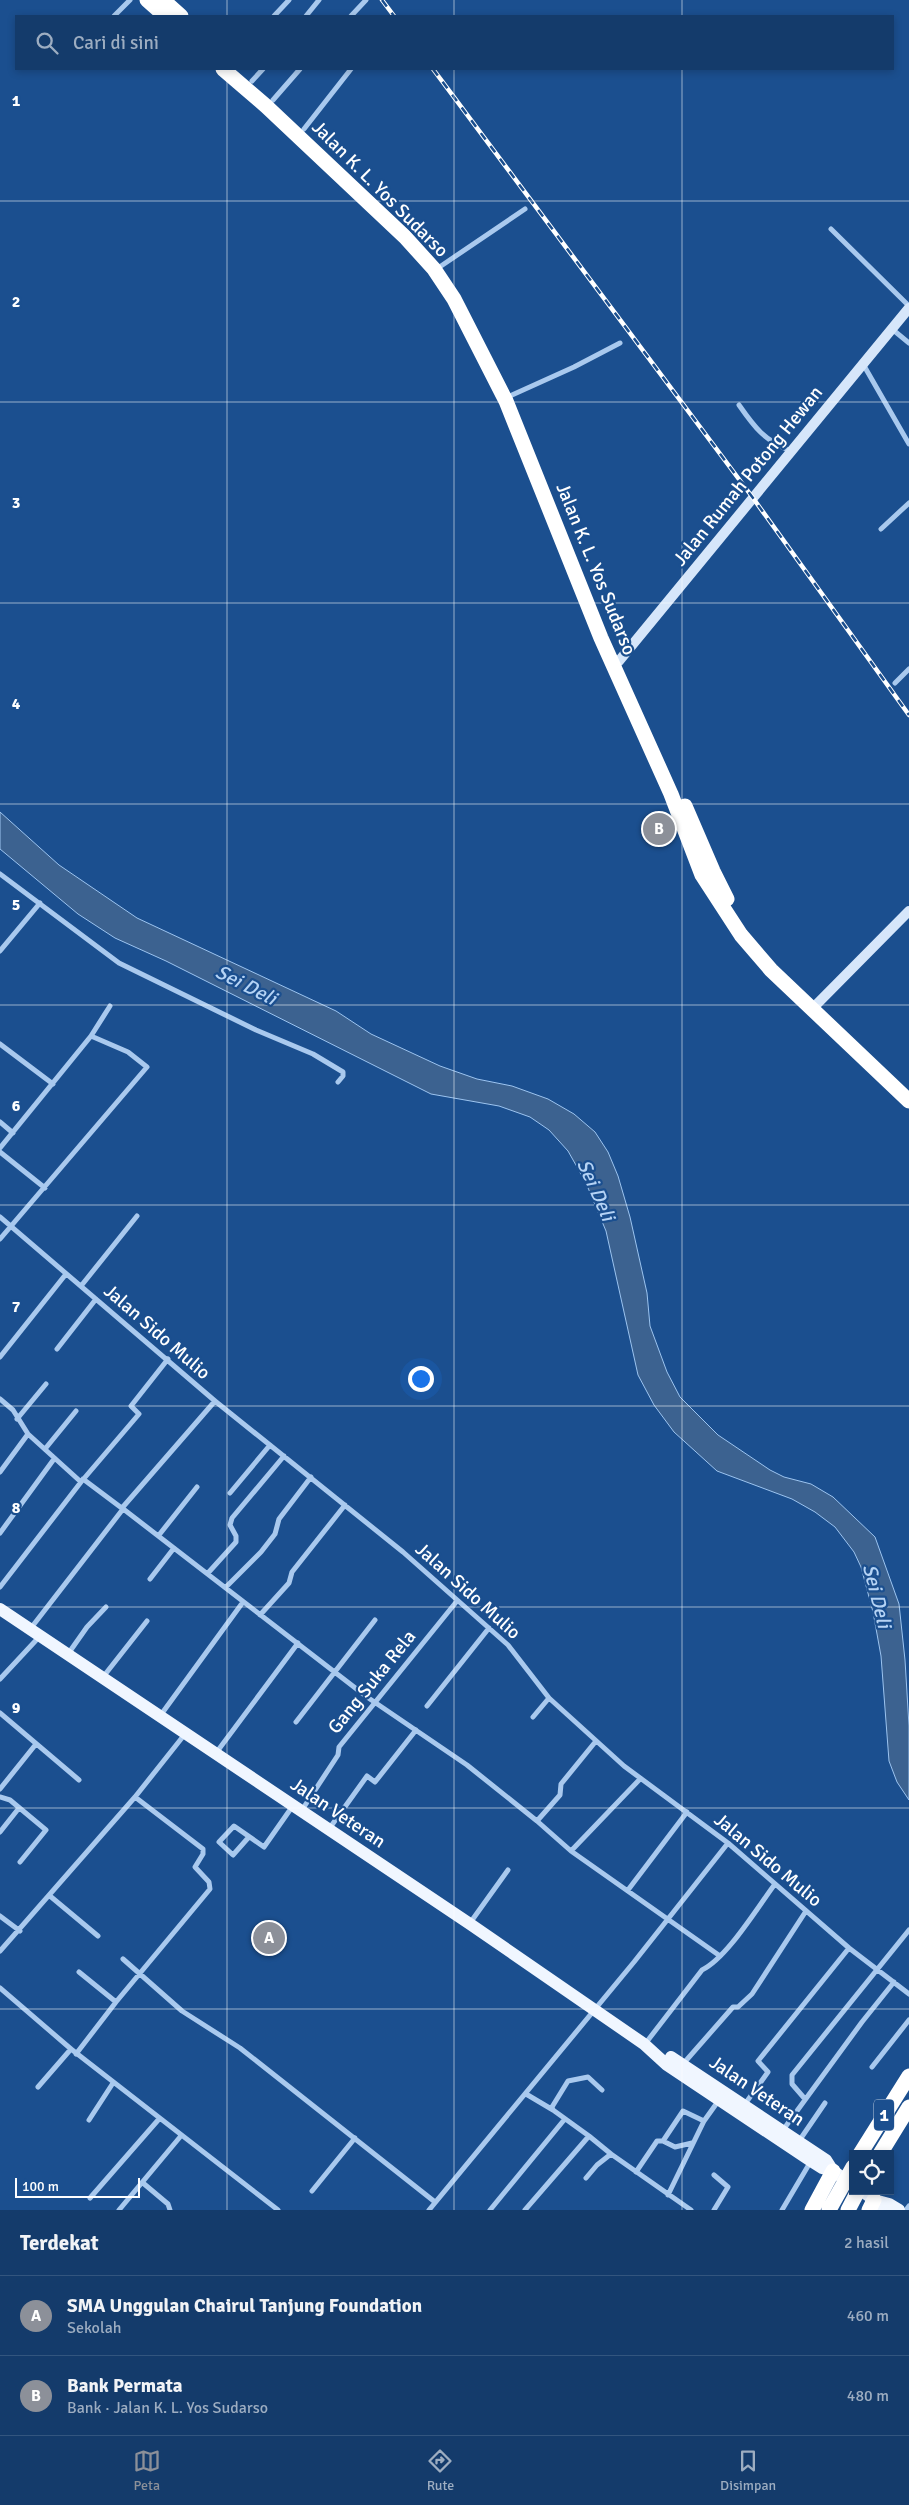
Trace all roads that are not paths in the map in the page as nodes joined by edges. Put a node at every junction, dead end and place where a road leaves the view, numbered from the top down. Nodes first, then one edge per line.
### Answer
1 (130, 0) edge
2 (147, 0) edge
3 (163, 0) edge
4 (289, 0) edge
5 (319, 0) edge
6 (366, 0) edge
7 (115, 15) edge
8 (164, 15) edge
9 (180, 15) edge
10 (275, 15) edge
11 (307, 15) edge
12 (352, 15) edge
13 (224, 70) edge
14 (239, 70) edge
15 (262, 70) edge
16 (299, 70) edge
17 (350, 70) edge
18 (252, 81) junction
19 (274, 100) junction
20 (304, 129) junction
21 (525, 209) dead end
22 (831, 229) dead end
23 (441, 266) junction
24 (909, 307) edge
25 (892, 329) junction
26 (620, 343) dead end
27 (909, 343) edge
28 (863, 364) junction
29 (512, 395) junction
30 (740, 405) dead end
31 (909, 444) edge
32 (791, 451) junction
33 (909, 503) edge
34 (881, 529) dead end
35 (616, 663) junction
36 (909, 669) edge
37 (895, 683) dead end
38 (0, 874) edge
39 (40, 903) junction
40 (909, 911) edge
41 (0, 951) edge
42 (110, 1006) dead end
43 (814, 1006) junction
44 (91, 1036) junction
45 (0, 1044) edge
46 (338, 1082) dead end
47 (53, 1084) junction
48 (909, 1088) edge
49 (909, 1101) edge
50 (0, 1122) edge
51 (13, 1133) junction
52 (0, 1148) edge
53 (0, 1152) edge
54 (45, 1188) junction
55 (137, 1216) dead end
56 (0, 1217) edge
57 (11, 1226) junction
58 (0, 1239) edge
59 (66, 1274) junction
60 (80, 1286) junction
61 (96, 1299) junction
62 (57, 1349) dead end
63 (0, 1357) edge
64 (168, 1360) junction
65 (46, 1384) dead end
66 (0, 1400) edge
67 (215, 1401) junction
68 (76, 1411) dead end
69 (17, 1419) junction
70 (28, 1434) junction
71 (270, 1445) junction
72 (45, 1450) junction
73 (284, 1456) junction
74 (54, 1459) junction
75 (0, 1472) edge
76 (311, 1477) junction
77 (82, 1480) junction
78 (197, 1487) dead end
79 (230, 1493) dead end
80 (345, 1505) junction
81 (123, 1509) junction
82 (0, 1533) edge
83 (159, 1535) junction
84 (174, 1548) junction
85 (208, 1573) junction
86 (150, 1579) dead end
87 (0, 1587) edge
88 (226, 1587) junction
89 (457, 1601) junction
90 (243, 1602) junction
91 (106, 1607) dead end
92 (0, 1609) edge
93 (260, 1615) junction
94 (375, 1620) dead end
95 (147, 1621) dead end
96 (489, 1628) junction
97 (36, 1633) junction
98 (298, 1643) junction
99 (68, 1654) junction
100 (335, 1672) junction
101 (103, 1678) junction
102 (0, 1679) edge
103 (548, 1698) junction
104 (374, 1701) junction
105 (427, 1706) dead end
106 (0, 1713) edge
107 (160, 1716) junction
108 (533, 1717) dead end
109 (296, 1722) dead end
110 (416, 1730) junction
111 (186, 1733) junction
112 (596, 1741) junction
113 (36, 1744) junction
114 (215, 1753) junction
115 (640, 1779) junction
116 (79, 1780) dead end
117 (0, 1789) edge
118 (0, 1796) edge
119 (135, 1797) junction
120 (19, 1808) junction
121 (297, 1808) junction
122 (687, 1812) junction
123 (537, 1821) junction
124 (328, 1829) junction
125 (0, 1832) edge
126 (248, 1838) junction
127 (728, 1843) junction
128 (571, 1851) junction
129 (20, 1862) dead end
130 (508, 1870) dead end
131 (775, 1884) junction
132 (628, 1890) junction
133 (50, 1896) junction
134 (806, 1911) junction
135 (0, 1916) edge
136 (668, 1917) junction
137 (470, 1924) junction
138 (909, 1930) edge
139 (20, 1931) junction
140 (98, 1936) dead end
141 (849, 1948) junction
142 (0, 1952) edge
143 (720, 1956) junction
144 (123, 1959) dead end
145 (877, 1969) junction
146 (79, 1972) dead end
147 (140, 1974) junction
148 (894, 1982) junction
149 (0, 1988) edge
150 (909, 1994) edge
151 (116, 2002) junction
152 (594, 2009) junction
153 (909, 2020) edge
154 (649, 2048) junction
155 (71, 2049) junction
156 (76, 2054) junction
157 (683, 2065) junction
158 (872, 2067) dead end
159 (909, 2076) edge
160 (113, 2083) junction
161 (38, 2087) dead end
162 (602, 2090) dead end
163 (526, 2094) junction
164 (805, 2099) junction
165 (720, 2100) junction
166 (825, 2103) dead end
167 (744, 2104) junction
168 (909, 2107) edge
169 (553, 2110) junction
170 (158, 2119) junction
171 (89, 2120) dead end
172 (564, 2120) junction
173 (704, 2121) junction
174 (783, 2130) junction
175 (180, 2136) junction
176 (589, 2136) junction
177 (355, 2138) junction
178 (663, 2141) junction
179 (799, 2141) junction
180 (692, 2143) junction
181 (863, 2150) edge
182 (882, 2150) edge
183 (611, 2154) junction
184 (811, 2161) junction
185 (833, 2170) junction
186 (636, 2172) junction
187 (849, 2174) edge
188 (714, 2175) dead end
189 (586, 2178) dead end
190 (849, 2182) edge
191 (143, 2183) junction
192 (312, 2191) dead end
193 (668, 2194) junction
194 (856, 2195) edge
195 (865, 2195) edge
196 (90, 2198) dead end
197 (435, 2202) junction
198 (909, 2206) edge
199 (875, 2207) edge
200 (120, 2210) edge
201 (170, 2210) edge
202 (278, 2210) edge
203 (429, 2210) edge
204 (490, 2210) edge
205 (525, 2210) edge
206 (691, 2210) edge
207 (714, 2210) edge
208 (782, 2210) edge
209 (812, 2210) edge
210 (829, 2210) edge
211 (848, 2210) edge
212 (899, 2210) edge
213 (906, 2210) edge

1 - 7 street
2 - 8 highway
3 - 9 highway
4 - 10 street
5 - 11 street
6 - 12 street
13 - 35 highway, Jalan K. L. Yos Sudarso
14 - 18 highway, Jalan K. L. Yos Sudarso
15 - 18 street
16 - 19 street
17 - 20 street
18 - 19 highway, Jalan K. L. Yos Sudarso
19 - 20 highway, Jalan K. L. Yos Sudarso
20 - 23 highway, Jalan K. L. Yos Sudarso
21 - 23 street
22 - 24 street
23 - 29 highway, Jalan K. L. Yos Sudarso
24 - 25 street, Jalan Rumah Potong Hewan
25 - 27 street
25 - 28 street, Jalan Rumah Potong Hewan
26 - 29 street
28 - 31 street
28 - 32 street, Jalan Rumah Potong Hewan
29 - 35 highway, Jalan K. L. Yos Sudarso
30 - 32 street
32 - 35 street, Jalan Rumah Potong Hewan
33 - 34 street
35 - 43 highway, Jalan K. L. Yos Sudarso
36 - 37 street
38 - 39 street
39 - 41 street
39 - 46 street
40 - 43 street
42 - 44 street
43 - 48 highway, Jalan K. L. Yos Sudarso
43 - 49 highway, Jalan K. L. Yos Sudarso
44 - 47 street
44 - 54 street
45 - 47 street
47 - 51 street
50 - 51 street
51 - 52 street
53 - 54 street
54 - 57 street
55 - 60 street
56 - 57 street, Jalan Sido Mulio
57 - 58 street
57 - 59 street, Jalan Sido Mulio
59 - 60 street, Jalan Sido Mulio
59 - 63 street
60 - 61 street, Jalan Sido Mulio
61 - 62 street
61 - 64 street, Jalan Sido Mulio
64 - 67 street, Jalan Sido Mulio
64 - 77 street
65 - 69 street
66 - 69 street
67 - 71 street, Jalan Sido Mulio
67 - 81 street
68 - 72 street
69 - 70 street
70 - 72 street
70 - 75 street
71 - 73 street, Jalan Sido Mulio
71 - 79 street
72 - 74 street
73 - 76 street, Jalan Sido Mulio
73 - 85 street
74 - 77 street
74 - 82 street
76 - 80 street, Jalan Sido Mulio
76 - 88 street
77 - 81 street
77 - 87 street
78 - 83 street
80 - 89 street, Jalan Sido Mulio
80 - 93 street
81 - 83 street
81 - 97 street
83 - 84 street
84 - 85 street
84 - 86 street
85 - 88 street
88 - 90 street
89 - 96 street, Jalan Sido Mulio
89 - 104 street, Gang Suka Rela
90 - 93 street
90 - 107 street
91 - 99 street
92 - 97 main road, Jalan Veteran
93 - 98 street
94 - 100 street
95 - 101 street
96 - 103 street, Jalan Sido Mulio
96 - 105 street
97 - 99 main road, Jalan Veteran
97 - 102 street
98 - 100 street
98 - 114 street
99 - 101 main road, Jalan Veteran
100 - 104 street
100 - 109 street
101 - 107 main road, Jalan Veteran
103 - 108 street
103 - 112 street, Jalan Sido Mulio
104 - 110 street
104 - 121 street, Gang Suka Rela
106 - 113 street
107 - 111 main road, Jalan Veteran
110 - 123 street
110 - 124 street
111 - 114 main road, Jalan Veteran
111 - 119 street
112 - 115 street, Jalan Sido Mulio
112 - 123 street
113 - 116 street
113 - 117 street
114 - 121 main road, Jalan Veteran
115 - 122 street, Jalan Sido Mulio
115 - 128 street
118 - 120 street
119 - 133 street
119 - 147 street
120 - 125 street
120 - 129 street
121 - 124 main road, Jalan Veteran
121 - 126 street, Gang Suka Rela
122 - 127 street, Jalan Sido Mulio
122 - 132 street
123 - 128 street
124 - 137 main road, Jalan Veteran
126 - 126 street
127 - 131 street, Jalan Sido Mulio
127 - 136 street
128 - 132 street
130 - 137 street
131 - 134 street, Jalan Sido Mulio
131 - 143 street
132 - 136 street
133 - 139 street
133 - 140 street
134 - 141 street, Jalan Sido Mulio
134 - 157 street
135 - 139 street
136 - 143 street
136 - 152 street
137 - 152 main road, Jalan Veteran
138 - 145 street
139 - 142 street
141 - 145 street, Jalan Sido Mulio
141 - 167 street
143 - 154 street
144 - 147 street
145 - 148 street, Jalan Sido Mulio
145 - 164 street
146 - 151 street
147 - 151 street
147 - 177 street
148 - 150 street, Jalan Sido Mulio
148 - 164 street
149 - 155 street
151 - 156 street
152 - 154 main road, Jalan Veteran
152 - 163 street
153 - 158 street
154 - 157 main road, Jalan Veteran
154 - 165 main road, Jalan Veteran
155 - 156 street
155 - 161 street
156 - 160 street
157 - 167 main road, Jalan Veteran
159 - 181 highway, 1
160 - 170 street
160 - 171 street
162 - 169 street
163 - 169 street
163 - 197 street
164 - 174 street
165 - 173 street
165 - 184 main road, Jalan Veteran
166 - 179 street
167 - 174 main road, Jalan Veteran
168 - 182 highway, 1
169 - 172 street
170 - 175 street
170 - 196 street
172 - 176 street
172 - 204 street
173 - 178 street
173 - 180 street
174 - 179 main road, Jalan Veteran
175 - 191 street
175 - 202 street
176 - 183 street
176 - 205 street
177 - 192 street
177 - 197 street
178 - 180 street
178 - 186 street
179 - 185 main road, Jalan Veteran
180 - 193 street
183 - 186 street
183 - 189 street
184 - 185 main road, Jalan Veteran
184 - 208 street
185 - 190 main road, Jalan Veteran
185 - 209 highway
186 - 193 street
187 - 210 highway
188 - 207 street
191 - 200 street
191 - 201 street
193 - 206 street
194 - 211 highway
195 - 199 main road
197 - 203 street
198 - 213 street
199 - 212 main road

